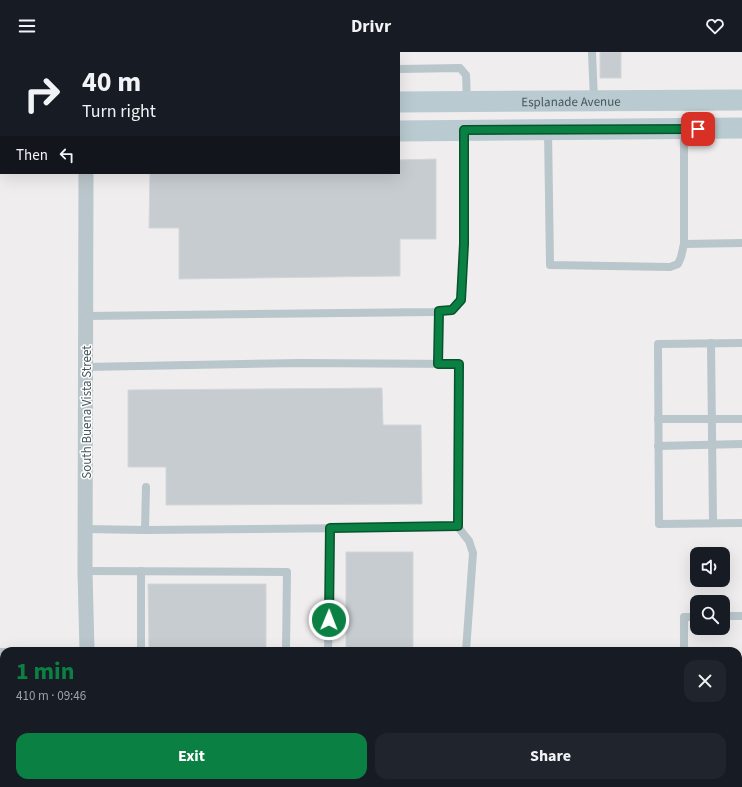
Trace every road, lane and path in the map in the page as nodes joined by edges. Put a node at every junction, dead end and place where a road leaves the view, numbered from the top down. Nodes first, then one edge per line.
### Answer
1 (592, 52) edge
2 (400, 69) edge
3 (594, 100) junction
4 (684, 100) junction
5 (742, 100) edge
6 (467, 101) junction
7 (400, 102) edge
8 (742, 128) edge
9 (684, 129) junction
10 (464, 130) junction
11 (548, 130) junction
12 (400, 131) edge
13 (86, 174) edge
14 (742, 243) edge
15 (684, 244) junction
16 (439, 311) junction
17 (86, 316) junction
18 (742, 342) edge
19 (711, 343) junction
20 (438, 364) junction
21 (86, 367) junction
22 (658, 419) junction
23 (712, 419) junction
24 (742, 419) edge
25 (742, 444) edge
26 (712, 445) junction
27 (658, 446) junction
28 (146, 487) dead end
29 (713, 523) junction
30 (742, 523) edge
31 (458, 526) junction
32 (330, 528) junction
33 (85, 529) junction
34 (145, 530) junction
35 (85, 571) junction
36 (141, 571) junction
37 (730, 616) edge
38 (742, 616) edge
39 (690, 617) edge
40 (87, 647) edge
41 (141, 647) edge
42 (286, 647) edge
43 (328, 647) edge
44 (466, 647) edge
45 (684, 647) edge

1 - 3 lane
2 - 6 lane
3 - 4 main road, Esplanade Avenue
3 - 6 main road, Esplanade Avenue
4 - 5 main road, Esplanade Avenue
4 - 9 main road
6 - 7 main road, Esplanade Avenue
8 - 9 main road
9 - 11 main road
9 - 15 lane
10 - 11 main road
10 - 12 main road
10 - 16 lane
11 - 15 lane
13 - 17 street, South Buena Vista Street
14 - 15 lane
16 - 17 lane
16 - 20 lane
17 - 21 street, South Buena Vista Street
18 - 19 lane
19 - 22 lane
19 - 23 lane
20 - 21 lane
20 - 31 lane
21 - 33 street, South Buena Vista Street
22 - 23 lane
22 - 27 lane
23 - 24 lane
23 - 26 lane
25 - 26 lane
26 - 27 lane
26 - 29 lane
27 - 29 lane
28 - 34 lane
29 - 30 lane
31 - 32 lane
31 - 44 lane
32 - 34 lane
32 - 43 lane
33 - 34 lane
33 - 35 street, South Buena Vista Street
35 - 36 lane
35 - 40 street, South Buena Vista Street
36 - 41 lane
36 - 42 lane
37 - 38 lane
39 - 45 lane

